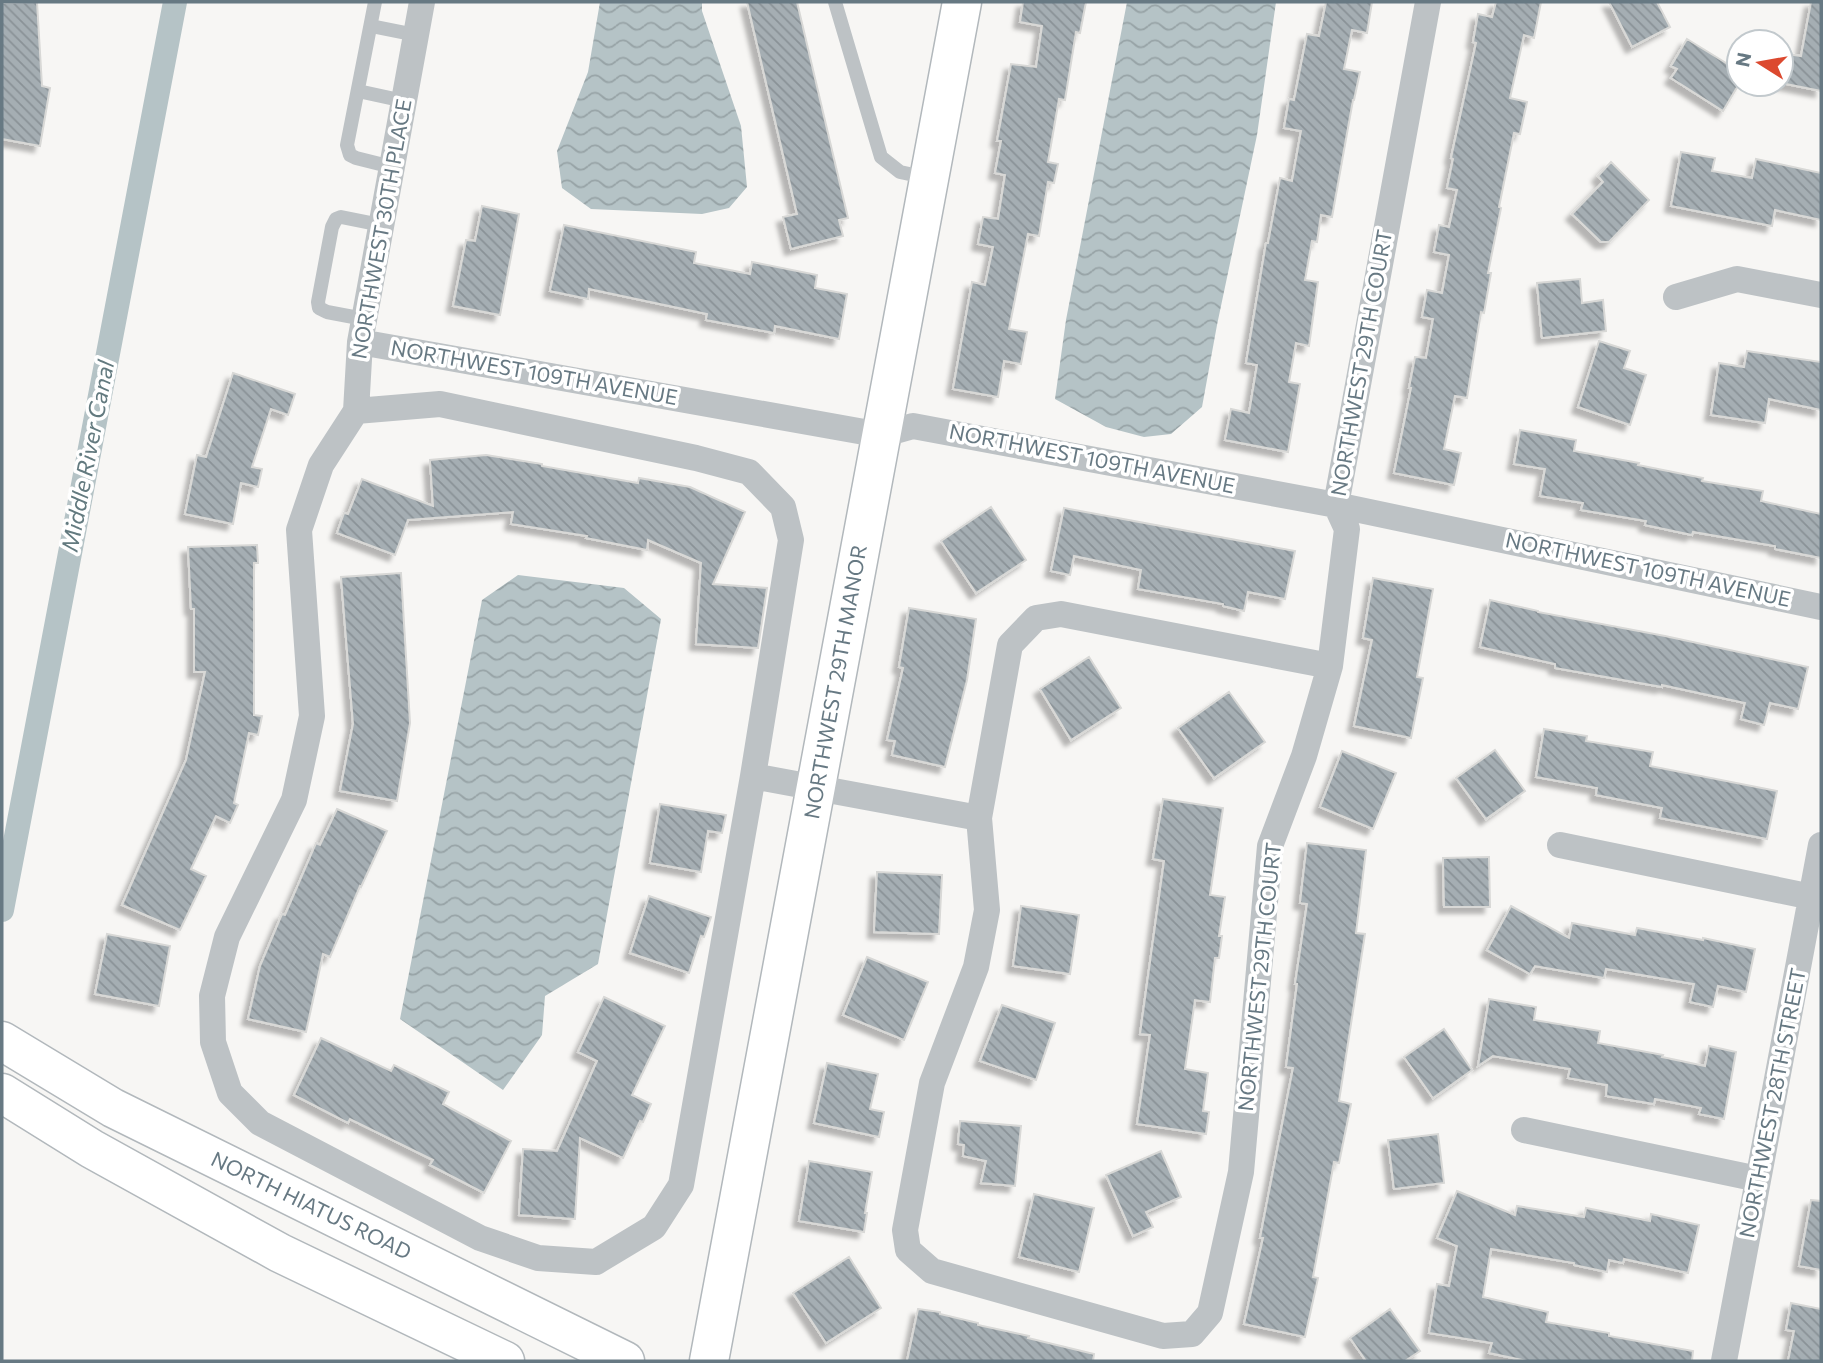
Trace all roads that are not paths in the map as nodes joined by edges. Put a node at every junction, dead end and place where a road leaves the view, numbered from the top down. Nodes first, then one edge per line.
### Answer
1 (375, 2) edge
2 (422, 2) edge
3 (835, 2) edge
4 (962, 2) edge
5 (1428, 2) edge
6 (371, 26) junction
7 (416, 34) junction
8 (358, 91) junction
9 (404, 101) junction
10 (392, 167) junction
11 (929, 178) junction
12 (381, 225) junction
13 (1821, 295) edge
14 (1676, 297) dead end
15 (362, 331) junction
16 (356, 411) junction
17 (881, 435) junction
18 (1336, 505) junction
19 (1821, 607) edge
20 (1330, 666) junction
21 (753, 776) junction
22 (816, 787) junction
23 (979, 818) junction
24 (1560, 845) dead end
25 (1821, 845) edge
26 (1812, 897) junction
27 (15, 1050) edge
28 (11, 1099) edge
29 (1524, 1130) dead end
30 (1758, 1179) junction
31 (505, 1361) edge
32 (625, 1361) edge
33 (709, 1361) edge
34 (1724, 1361) edge

1 - 6 lane
2 - 7 street, NORTHWEST 30TH PLACE
3 - 11 lane
4 - 11 street, NORTHWEST 29TH MANOR
5 - 18 street, NORTHWEST 29TH COURT
6 - 7 lane
6 - 8 lane
7 - 9 street, NORTHWEST 30TH PLACE
8 - 9 lane
8 - 10 lane
9 - 10 street, NORTHWEST 30TH PLACE
10 - 12 street, NORTHWEST 30TH PLACE
11 - 17 street, NORTHWEST 29TH MANOR
12 - 15 street, NORTHWEST 30TH PLACE
12 - 15 lane
13 - 14 street
15 - 16 street, NORTHWEST 30TH PLACE
15 - 17 street, NORTHWEST 109TH AVENUE
16 - 21 street
16 - 21 street
17 - 18 street, NORTHWEST 109TH AVENUE
17 - 22 street, NORTHWEST 29TH MANOR
18 - 19 street, NORTHWEST 109TH AVENUE
18 - 20 street, NORTHWEST 29TH COURT
20 - 23 street
20 - 23 street, NORTHWEST 29TH COURT
21 - 22 street
22 - 23 street
22 - 33 street, NORTHWEST 29TH MANOR
24 - 26 street
25 - 26 street, NORTHWEST 28TH STREET
26 - 30 street, NORTHWEST 28TH STREET
27 - 32 street, NORTH HIATUS ROAD
28 - 31 street
29 - 30 street
30 - 34 street, NORTHWEST 28TH STREET

